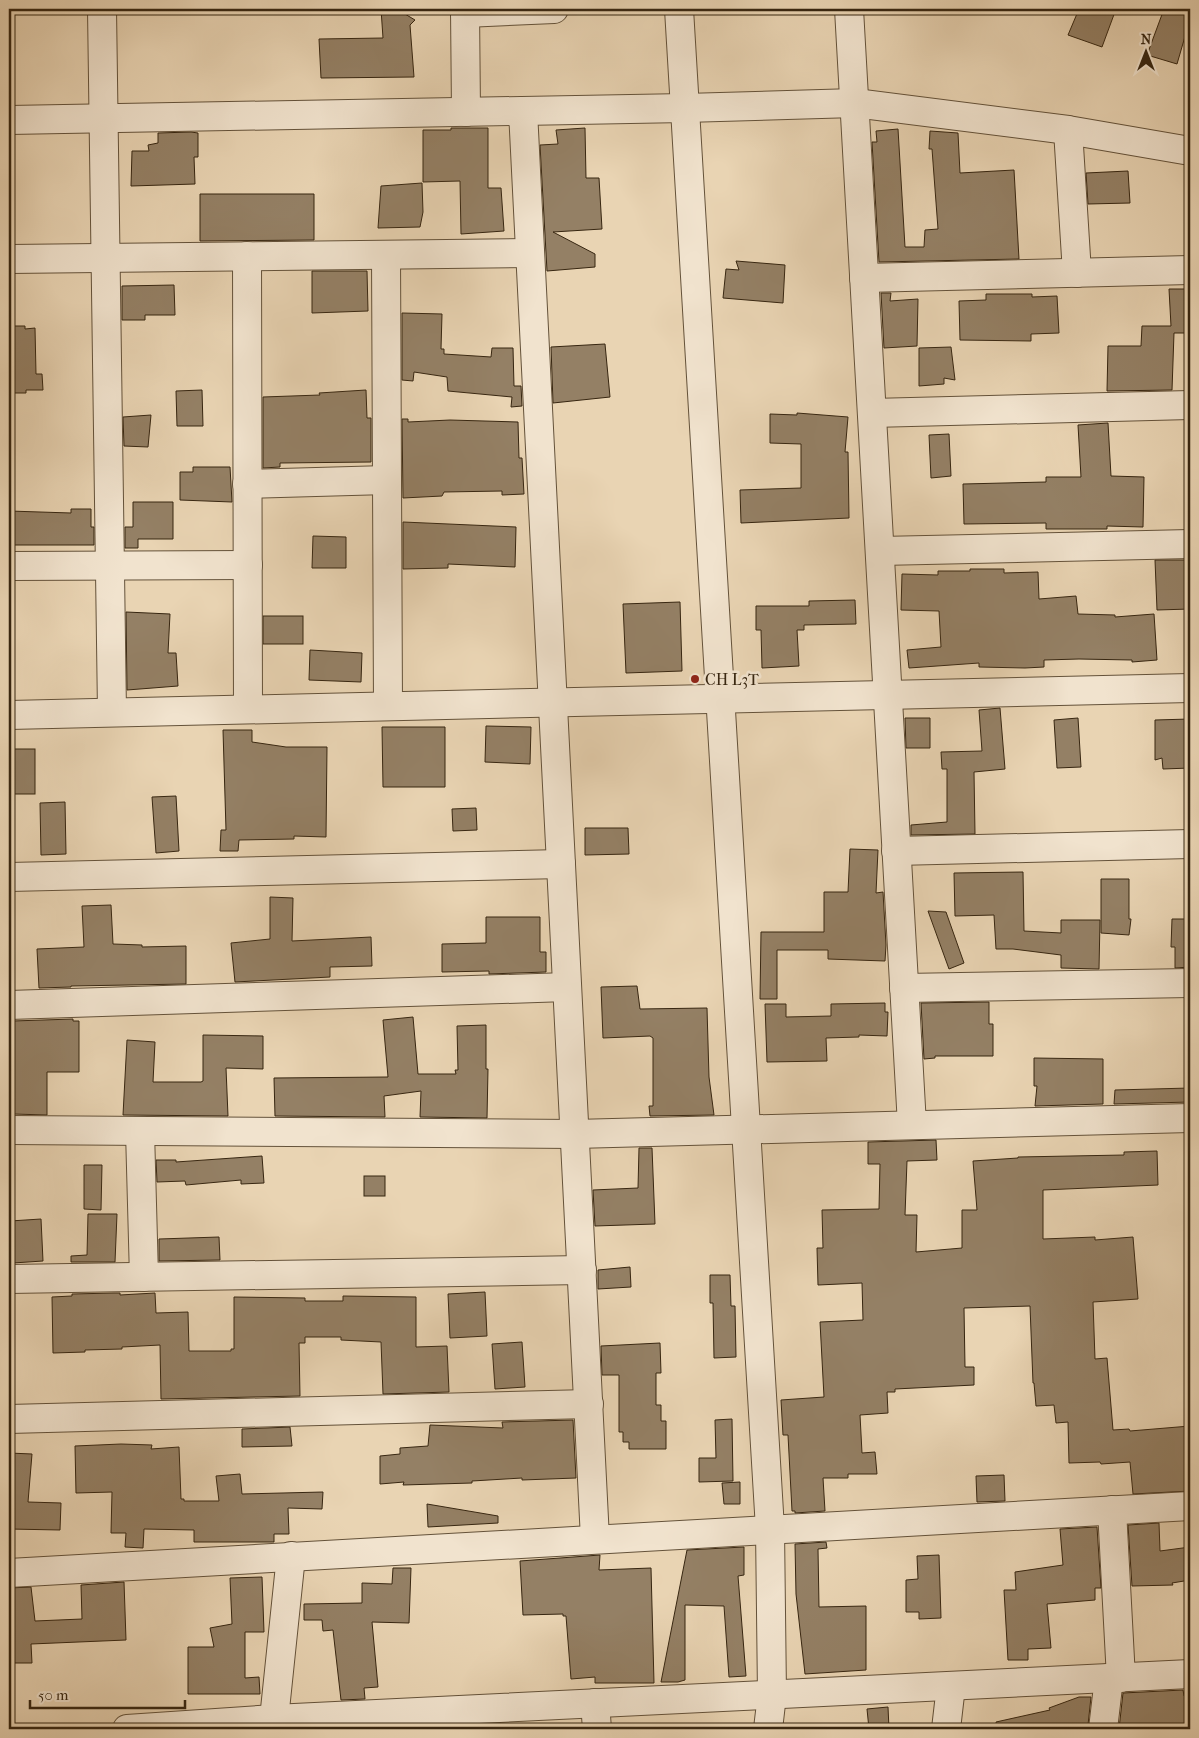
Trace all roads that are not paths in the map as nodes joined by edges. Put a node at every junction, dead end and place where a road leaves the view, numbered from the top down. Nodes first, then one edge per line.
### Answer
1 (102, 9) edge
2 (554, 9) edge
3 (680, 9) edge
4 (849, 9) edge
5 (466, 11) edge
6 (855, 103) junction
7 (686, 108) junction
8 (523, 111) junction
9 (466, 112) junction
10 (104, 119) junction
11 (9, 120) edge
12 (1068, 130) junction
13 (1190, 151) edge
14 (530, 253) junction
15 (386, 254) junction
16 (246, 256) junction
17 (106, 258) junction
18 (9, 259) edge
19 (1190, 270) edge
20 (1077, 273) junction
21 (864, 278) junction
22 (1190, 404) edge
23 (872, 413) junction
24 (387, 480) junction
25 (247, 484) junction
26 (1190, 544) edge
27 (880, 551) junction
28 (110, 565) junction
29 (248, 565) junction
30 (9, 566) edge
31 (1190, 688) edge
32 (888, 695) junction
33 (720, 698) junction
34 (553, 703) junction
35 (388, 706) junction
36 (248, 709) junction
37 (112, 712) junction
38 (9, 715) edge
39 (1190, 844) edge
40 (896, 851) junction
41 (561, 864) junction
42 (9, 877) edge
43 (1190, 983) edge
44 (567, 987) junction
45 (904, 988) junction
46 (9, 1005) edge
47 (1190, 1118) edge
48 (912, 1125) junction
49 (746, 1129) junction
50 (9, 1130) edge
51 (140, 1131) junction
52 (575, 1134) junction
53 (582, 1270) junction
54 (144, 1277) junction
55 (9, 1279) edge
56 (589, 1404) junction
57 (9, 1419) edge
58 (1190, 1506) edge
59 (1112, 1510) junction
60 (770, 1529) junction
61 (596, 1539) junction
62 (290, 1556) junction
63 (9, 1573) edge
64 (1190, 1674) edge
65 (1115, 1678) junction
66 (951, 1686) junction
67 (772, 1695) junction
68 (596, 1716) edge
69 (431, 1720) edge
70 (275, 1724) edge
71 (127, 1729) edge
72 (768, 1729) edge
73 (946, 1729) edge
74 (1102, 1729) edge

1 - 10 street
2 - 5 street
3 - 7 street
4 - 6 street
5 - 9 street
6 - 7 street
6 - 12 street
6 - 21 street
7 - 8 street
7 - 33 street
8 - 9 street
8 - 14 street
9 - 10 street
10 - 11 street
10 - 17 street
12 - 13 street
12 - 20 street
14 - 15 street
14 - 34 street
15 - 16 street
15 - 24 street
16 - 17 street
16 - 25 street
17 - 18 street
17 - 28 street
19 - 20 street
20 - 21 street
21 - 23 street
22 - 23 street
23 - 27 street
24 - 25 street
24 - 35 street
25 - 29 street
26 - 27 street
27 - 32 street
28 - 29 street
28 - 30 street
28 - 37 street
29 - 36 street
31 - 32 street
32 - 33 street
32 - 40 street
33 - 34 street
33 - 49 street
34 - 35 street
34 - 41 street
35 - 36 street
36 - 37 street
37 - 38 street
39 - 40 street
40 - 45 street
41 - 42 street
41 - 44 street
43 - 45 street
44 - 46 street
44 - 52 street
45 - 48 street
47 - 48 street
48 - 49 street
49 - 52 street
49 - 60 street
50 - 51 street
51 - 52 street
51 - 54 street
52 - 53 street
53 - 54 street
53 - 56 street
54 - 55 street
56 - 57 street
56 - 61 street
58 - 59 street
59 - 60 street
59 - 65 street
60 - 61 street
60 - 67 street
61 - 62 street
62 - 63 street
62 - 70 street
64 - 65 street
65 - 66 street
65 - 74 street
66 - 67 street
66 - 73 street
67 - 68 street
67 - 72 street
68 - 69 street
69 - 70 street
70 - 71 street

